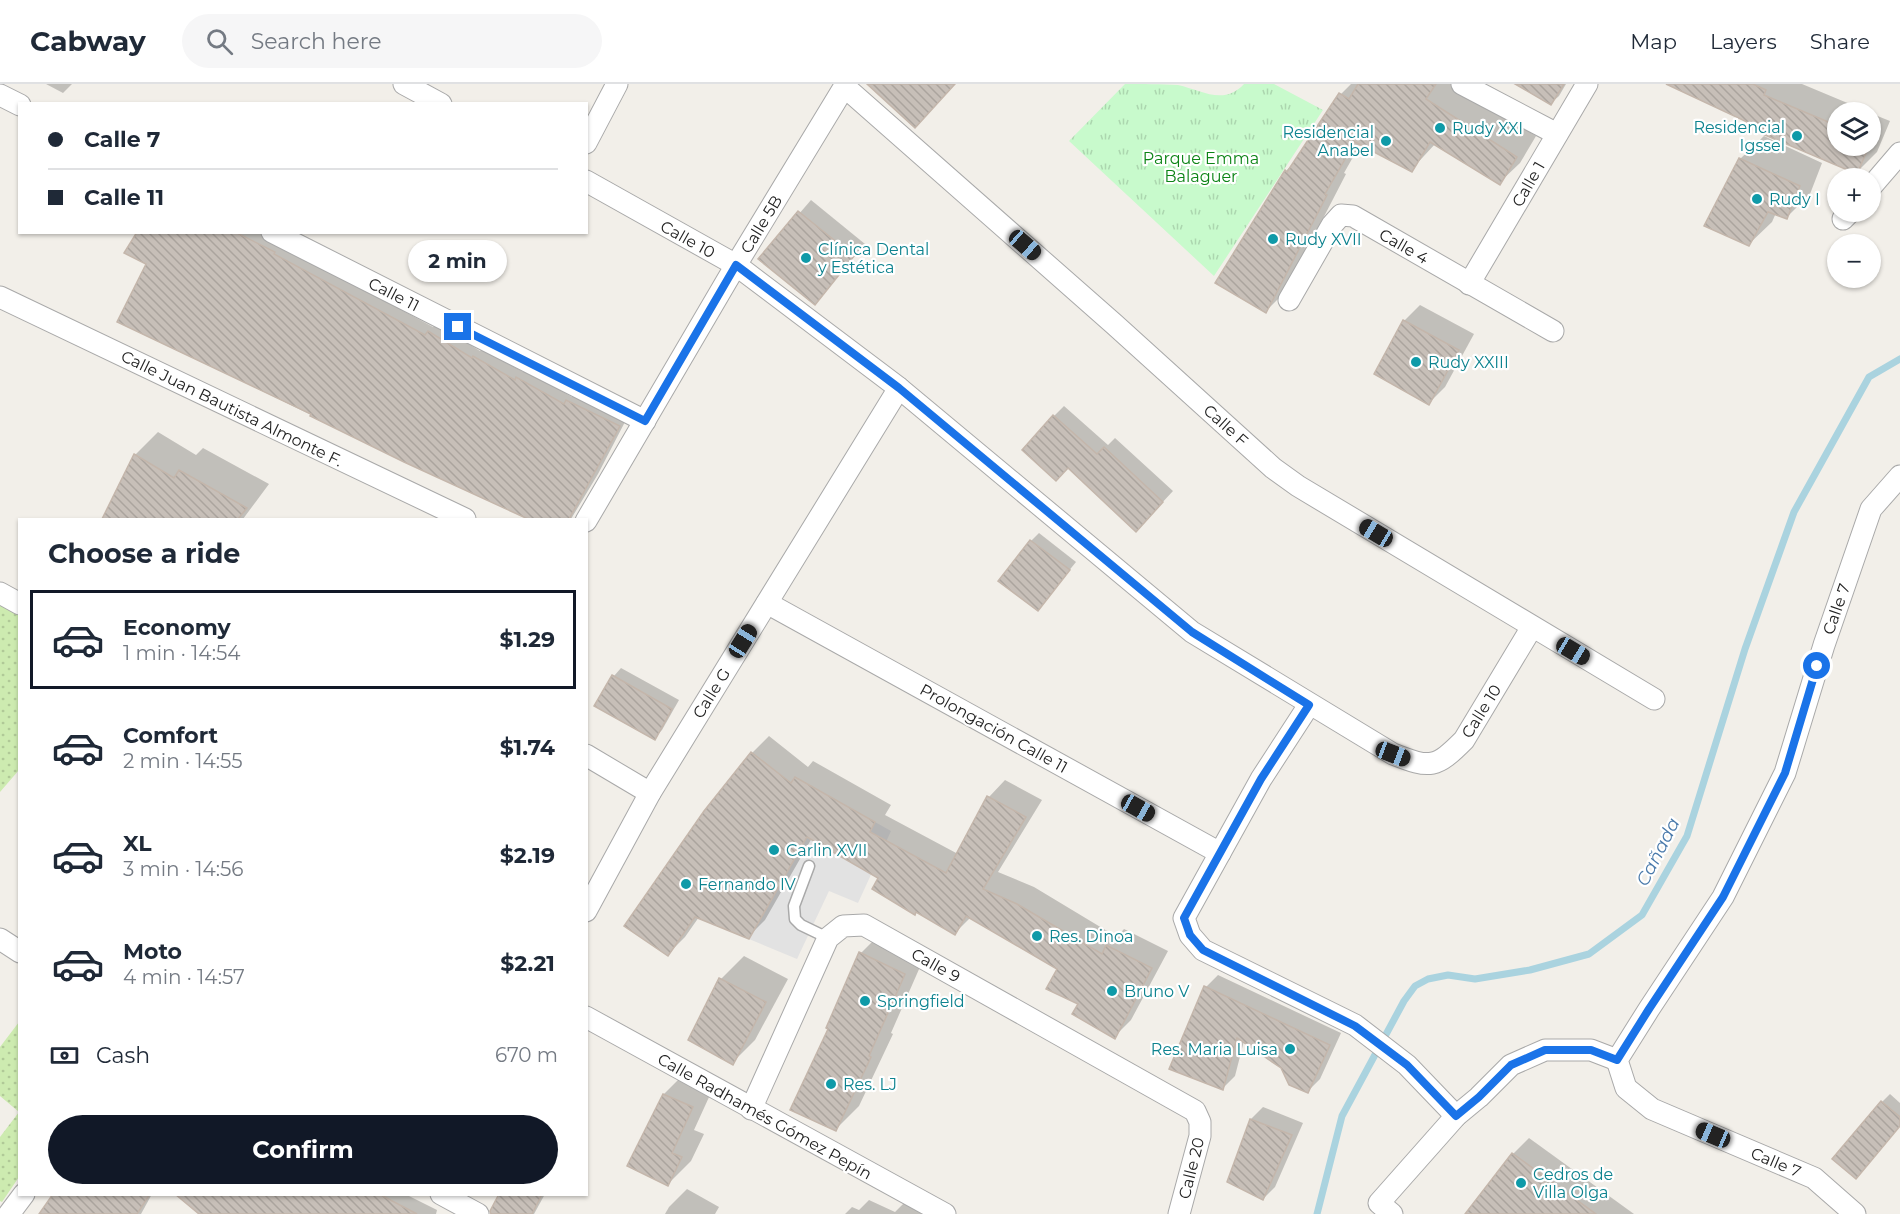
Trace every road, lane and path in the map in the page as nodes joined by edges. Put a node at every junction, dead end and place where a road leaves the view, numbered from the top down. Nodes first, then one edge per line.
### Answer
1 (404, 84) edge
2 (617, 84) edge
3 (1462, 84) edge
4 (1587, 84) edge
5 (846, 85) edge
6 (0, 95) edge
7 (437, 102) edge
8 (18, 104) edge
9 (1557, 134) junction
10 (588, 139) edge
11 (1900, 153) edge
12 (1881, 175) edge
13 (588, 182) edge
14 (276, 234) edge
15 (736, 265) junction
16 (1469, 284) junction
17 (0, 297) edge
18 (1289, 300) dead end
19 (1553, 331) dead end
20 (899, 388) junction
21 (645, 421) junction
22 (1900, 476) edge
23 (463, 518) edge
24 (588, 518) edge
25 (0, 593) edge
26 (18, 603) edge
27 (767, 603) junction
28 (1532, 627) junction
29 (1654, 699) dead end
30 (1309, 705) junction
31 (588, 756) edge
32 (650, 793) junction
33 (1220, 853) junction
34 (809, 866) dead end
35 (588, 907) edge
36 (828, 938) junction
37 (0, 939) edge
38 (18, 951) edge
39 (588, 1018) edge
40 (1617, 1060) junction
41 (752, 1109) junction
42 (1456, 1116) junction
43 (1200, 1122) joint
44 (22, 1196) edge
45 (445, 1196) edge
46 (467, 1207) edge
47 (1380, 1210) edge
48 (9, 1214) edge
49 (945, 1214) edge
50 (1179, 1214) edge
51 (1855, 1214) edge

1 - 7 street
2 - 10 street
3 - 9 street
4 - 9 street, Calle 1
5 - 15 street, Calle 5B
5 - 28 street, Calle F
6 - 8 street
9 - 16 street, Calle 1
11 - 12 street
13 - 15 street, Calle 10
14 - 21 street, Calle 11
15 - 20 street, Calle 10
15 - 21 street, Calle 5B
16 - 18 street, Calle 4
16 - 19 street, Calle 4
17 - 23 street, Calle Juan Bautista Almonte F.
20 - 27 street, Calle G
20 - 30 street, Calle 10
21 - 24 street, Calle 5B
22 - 40 street, Calle 7
25 - 26 street
27 - 32 street, Calle G
27 - 33 street, Prolongación Calle 11
28 - 29 street, Calle F
28 - 30 street, Calle 10
30 - 33 street
31 - 32 street
32 - 35 street, Calle G
33 - 42 street
34 - 36 lane
36 - 41 street
36 - 43 street, Calle 9
37 - 38 street
39 - 41 street, Calle Radhamés Gómez Pepín
40 - 42 street
40 - 51 street, Calle 7
41 - 49 street, Calle Radhamés Gómez Pepín
42 - 47 street
43 - 50 street, Calle 20
44 - 48 street
45 - 46 street

